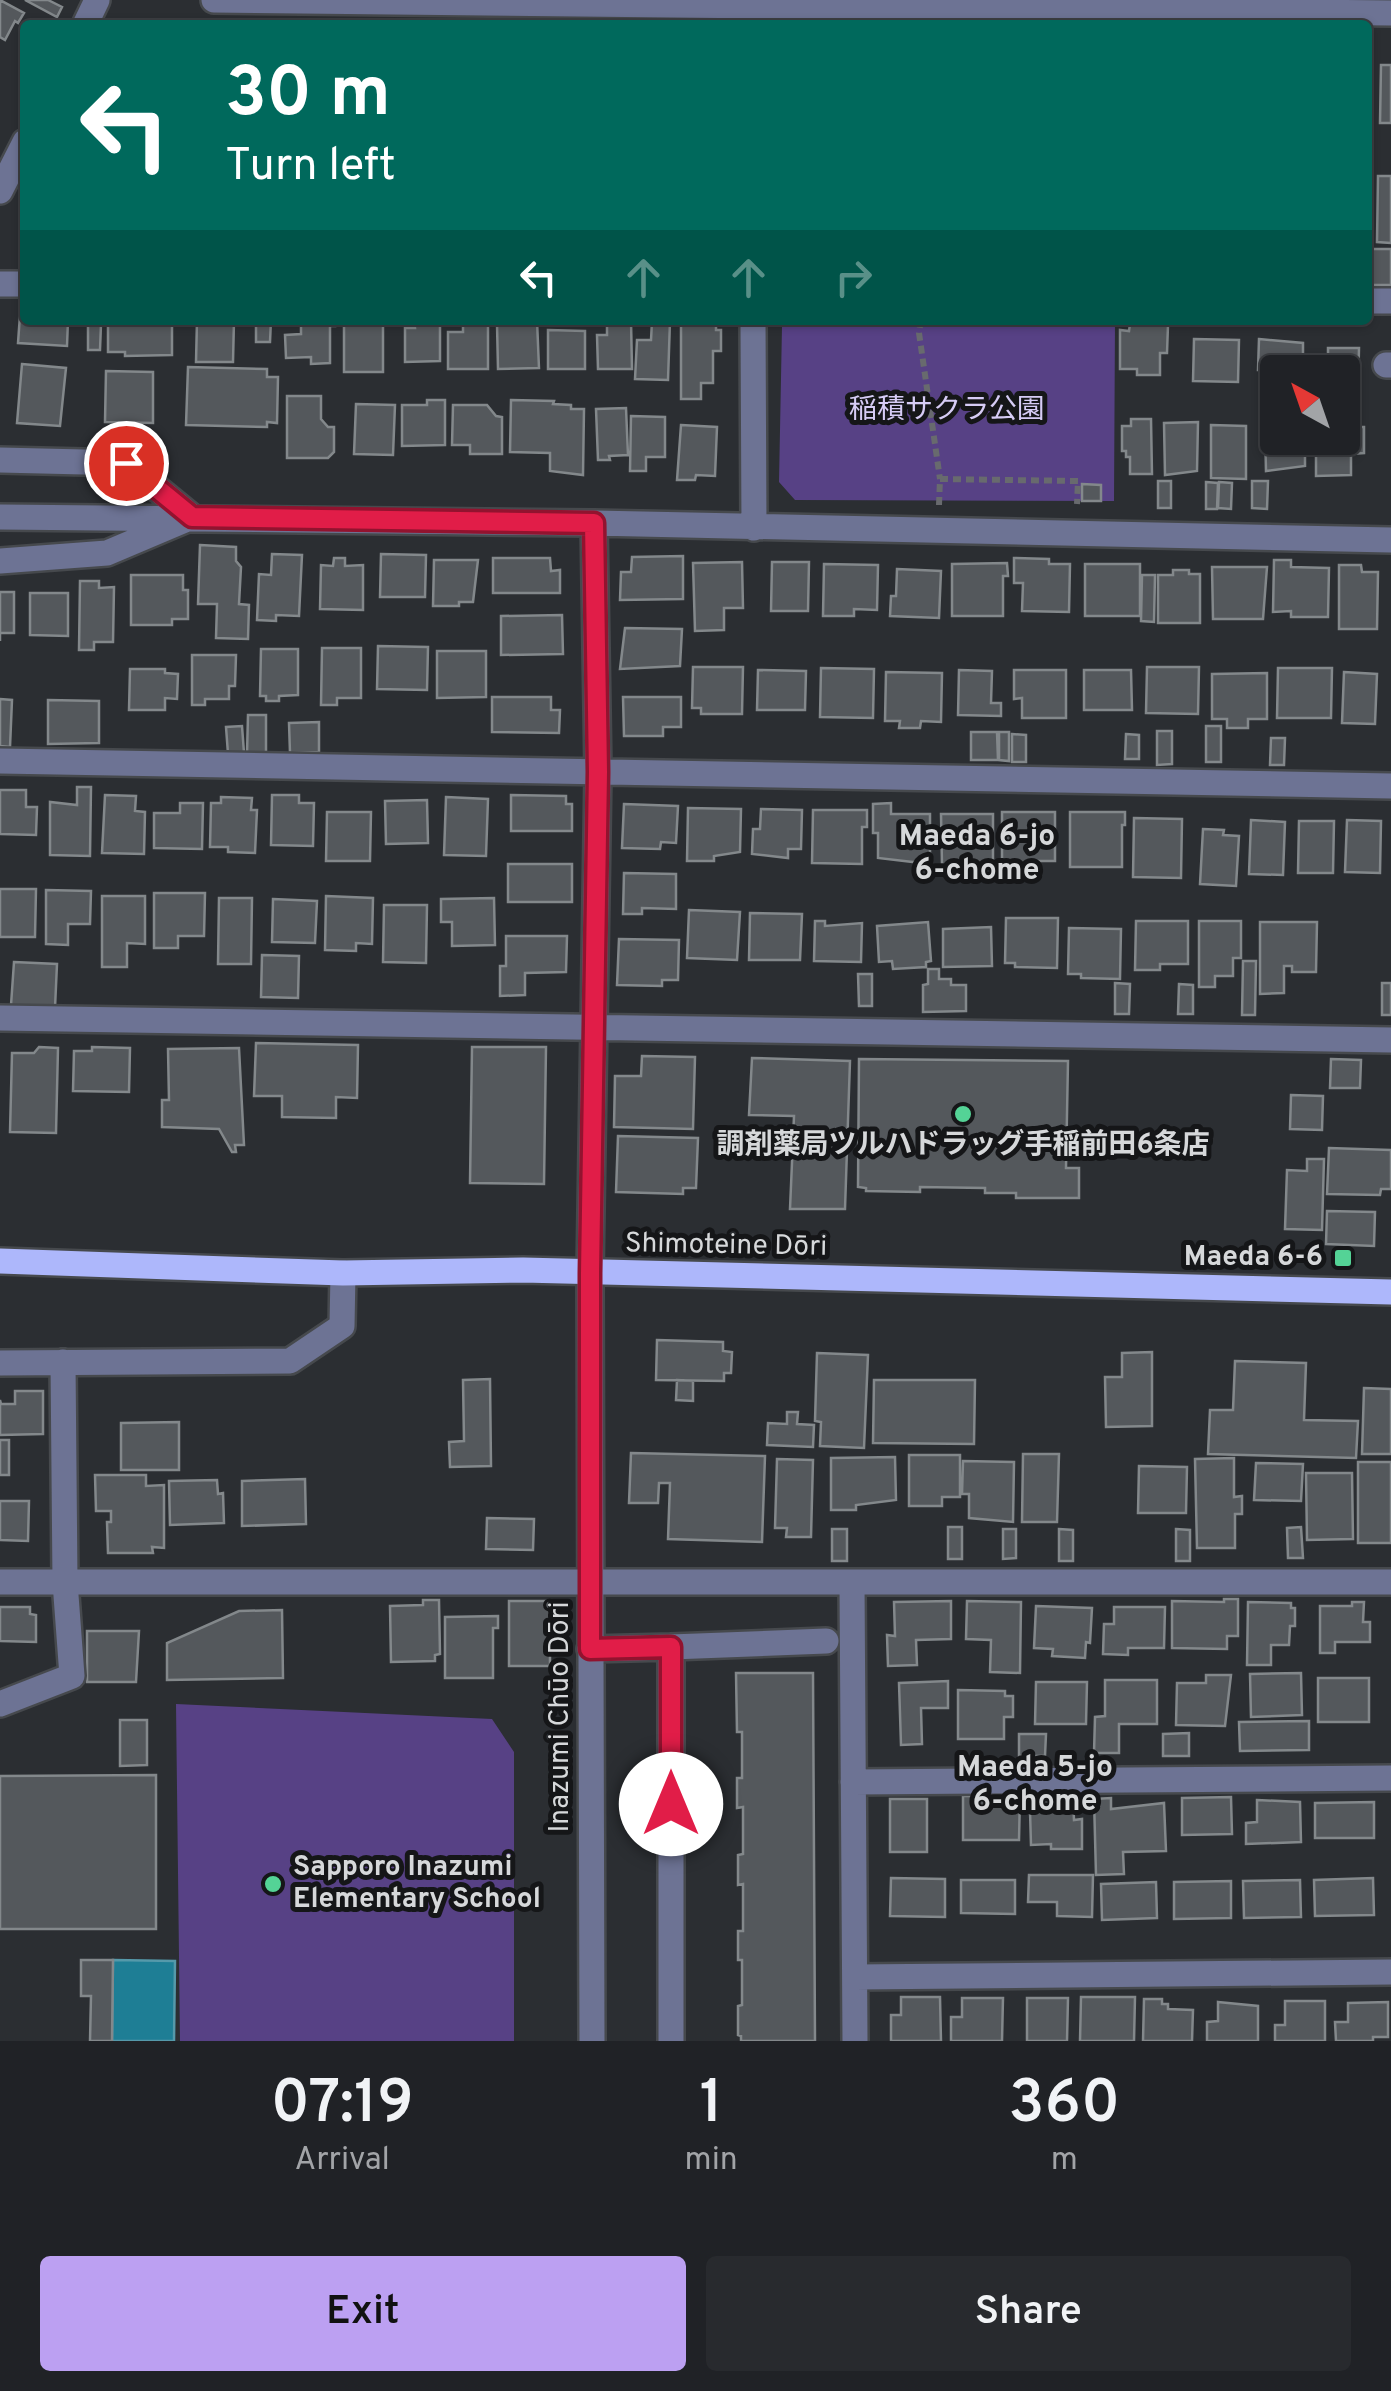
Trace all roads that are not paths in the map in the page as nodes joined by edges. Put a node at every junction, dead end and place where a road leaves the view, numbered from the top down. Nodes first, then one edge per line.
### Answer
1 (214, 0) edge
2 (756, 11) edge
3 (1391, 13) edge
4 (20, 152) edge
5 (0, 190) edge
6 (753, 325) edge
7 (0, 460) edge
8 (0, 517) edge
9 (192, 517) junction
10 (594, 523) junction
11 (754, 528) junction
12 (1391, 540) edge
13 (0, 562) edge
14 (0, 761) edge
15 (598, 772) junction
16 (1391, 786) edge
17 (0, 1018) edge
18 (594, 1029) junction
19 (1391, 1040) edge
20 (0, 1261) edge
21 (343, 1273) junction
22 (590, 1273) junction
23 (1391, 1292) edge
24 (63, 1362) junction
25 (0, 1363) edge
26 (0, 1582) edge
27 (64, 1582) junction
28 (1391, 1582) edge
29 (852, 1583) junction
30 (590, 1584) junction
31 (826, 1640) dead end
32 (671, 1647) junction
33 (590, 1649) junction
34 (0, 1704) edge
35 (1391, 1778) edge
36 (853, 1782) junction
37 (1391, 1972) edge
38 (855, 1977) junction
39 (592, 2041) edge
40 (671, 2041) edge
41 (855, 2041) edge

1 - 2 street
2 - 3 street
4 - 5 street
6 - 11 street
7 - 9 street
8 - 9 street
9 - 10 street
9 - 13 street
10 - 11 street
10 - 15 street, Inazumi Chūo Dōri
11 - 12 street
14 - 15 street
15 - 16 street
15 - 18 street, Inazumi Chūo Dōri
17 - 18 street
18 - 19 street
18 - 22 street, Inazumi Chūo Dōri
20 - 21 main road, Shimoteine Dōri
21 - 22 main road, Shimoteine Dōri
21 - 24 street
22 - 23 main road, Shimoteine Dōri
22 - 30 street, Inazumi Chūo Dōri
24 - 25 street
24 - 27 street
26 - 27 street
27 - 30 street
27 - 34 street
28 - 29 street
29 - 30 street
29 - 36 street
30 - 33 street, Inazumi Chūo Dōri
31 - 32 street
32 - 33 street
32 - 40 street
33 - 39 street, Inazumi Chūo Dōri
35 - 36 street
36 - 38 street
37 - 38 street
38 - 41 street

